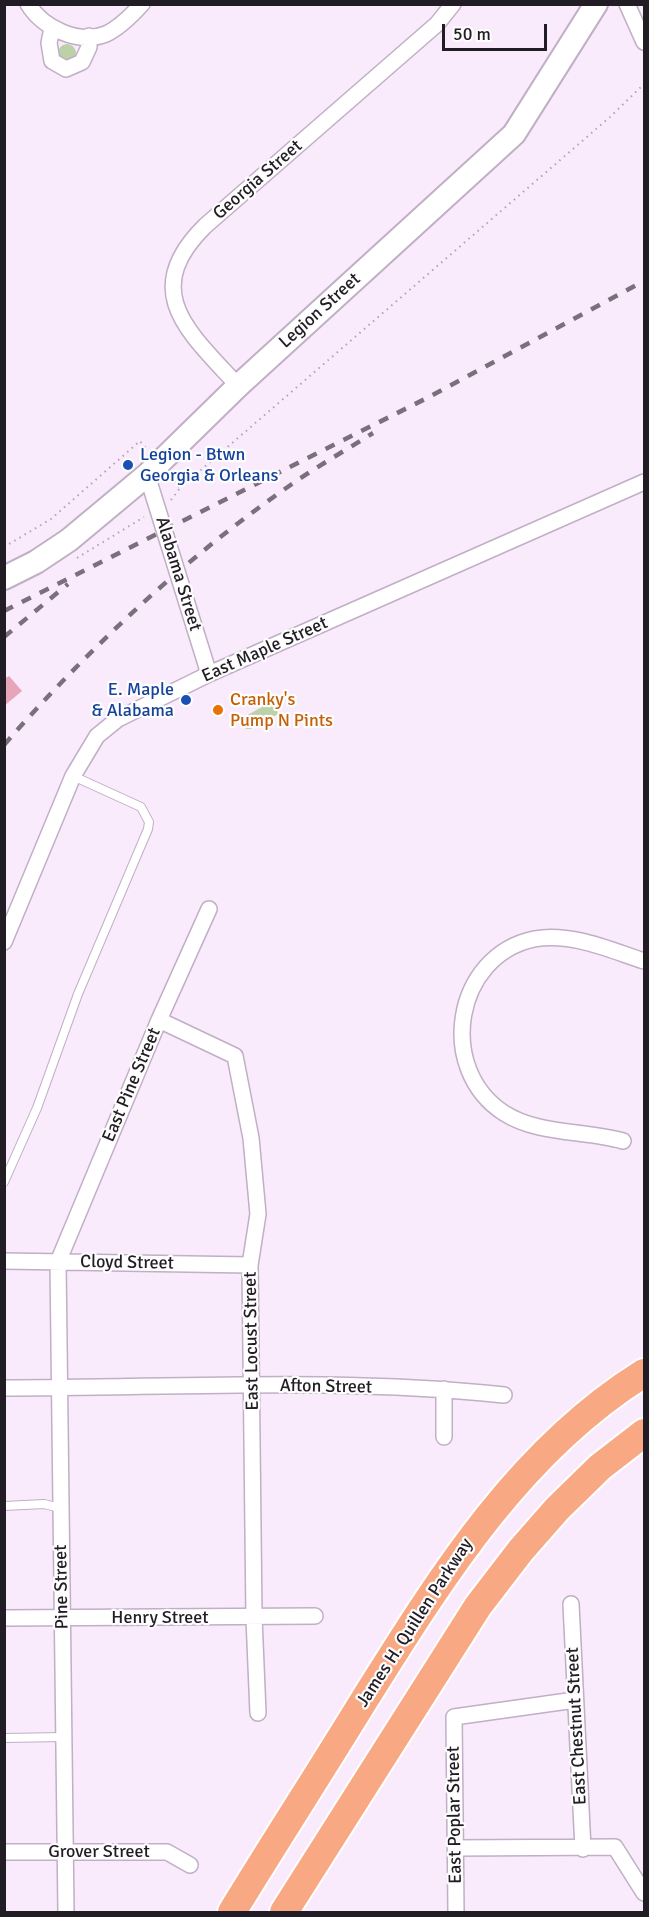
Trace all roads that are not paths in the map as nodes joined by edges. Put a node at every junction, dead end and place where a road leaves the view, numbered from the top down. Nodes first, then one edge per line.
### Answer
1 (28, 4) edge
2 (142, 4) edge
3 (453, 4) edge
4 (596, 4) edge
5 (627, 4) edge
6 (52, 28) junction
7 (89, 36) junction
8 (643, 38) edge
9 (238, 386) junction
10 (153, 469) junction
11 (645, 482) edge
12 (4, 578) edge
13 (208, 674) junction
14 (73, 776) junction
15 (208, 909) dead end
16 (4, 942) edge
17 (645, 961) edge
18 (159, 1020) junction
19 (623, 1141) dead end
20 (4, 1182) edge
21 (4, 1261) edge
22 (58, 1262) junction
23 (250, 1265) junction
24 (645, 1373) edge
25 (253, 1386) junction
26 (4, 1388) edge
27 (58, 1388) junction
28 (444, 1389) junction
29 (504, 1395) dead end
30 (645, 1433) edge
31 (444, 1437) dead end
32 (4, 1506) edge
33 (60, 1508) junction
34 (571, 1604) dead end
35 (315, 1616) dead end
36 (62, 1617) junction
37 (4, 1618) edge
38 (254, 1618) junction
39 (575, 1700) junction
40 (258, 1713) dead end
41 (63, 1737) junction
42 (4, 1738) edge
43 (456, 1848) junction
44 (583, 1848) junction
45 (4, 1852) edge
46 (65, 1852) junction
47 (190, 1865) dead end
48 (645, 1893) edge
49 (66, 1912) edge
50 (232, 1912) edge
51 (284, 1912) edge
52 (456, 1912) edge

1 - 6 street
2 - 7 street
3 - 9 street, Georgia Street
4 - 9 main road, Legion Street
5 - 8 street
6 - 7 street
6 - 7 street
9 - 10 main road, Legion Street
10 - 12 main road, Legion Street
10 - 13 street, Alabama Street
11 - 13 street, East Maple Street
13 - 14 street, East Maple Street
14 - 16 street, East Maple Street
14 - 20 lane
15 - 18 street, East Pine Street
17 - 19 street
18 - 22 street, East Pine Street
18 - 23 street, East Locust Street
21 - 22 street, Cloyd Street
22 - 23 street, Cloyd Street
22 - 27 street, Pine Street
23 - 25 street, East Locust Street
24 - 50 highway, James H. Quillen Parkway
25 - 27 street, Afton Street
25 - 28 street, Afton Street
25 - 38 street, East Locust Street
26 - 27 street, Afton Street
27 - 33 street, Pine Street
28 - 29 street, Afton Street
28 - 31 street
30 - 51 highway
32 - 33 lane
33 - 36 street, Pine Street
34 - 39 street, East Chestnut Street
35 - 38 street, Henry Street
36 - 37 street, Henry Street
36 - 38 street, Henry Street
36 - 41 street, Pine Street
38 - 40 street, East Locust Street
39 - 43 street, East Poplar Street
39 - 44 street, East Chestnut Street
41 - 42 lane
41 - 46 street, Pine Street
43 - 44 street
43 - 52 street, East Poplar Street
44 - 48 street
45 - 46 street, Grover Street
46 - 47 street, Grover Street
46 - 49 street, Pine Street

